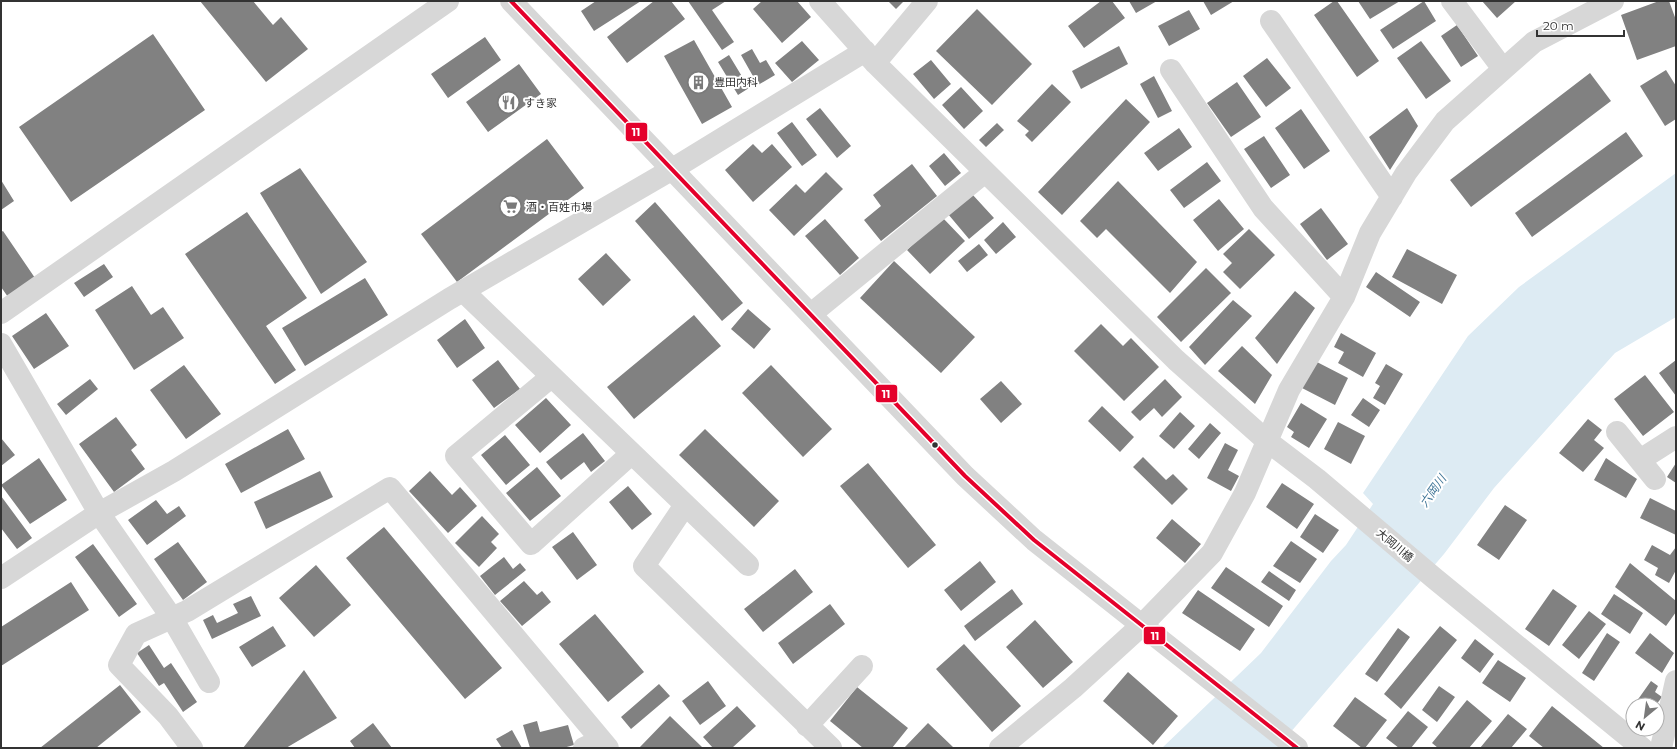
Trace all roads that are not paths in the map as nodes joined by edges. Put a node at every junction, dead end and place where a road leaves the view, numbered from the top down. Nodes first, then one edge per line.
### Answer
1 (448, 1) edge
2 (511, 1) edge
3 (820, 1) edge
4 (927, 1) edge
5 (1452, 1) edge
6 (1613, 1) edge
7 (1271, 21) dead end
8 (870, 57) junction
9 (1503, 69) junction
10 (1171, 70) dead end
11 (672, 170) junction
12 (985, 172) junction
13 (1392, 197) junction
14 (463, 291) junction
15 (1344, 297) junction
16 (1, 313) edge
17 (811, 314) junction
18 (1, 344) edge
19 (551, 377) junction
20 (1617, 432) dead end
21 (1676, 437) edge
22 (1267, 441) junction
23 (631, 454) junction
24 (1640, 460) junction
25 (1655, 480) dead end
26 (684, 505) junction
27 (99, 513) junction
28 (748, 565) dead end
29 (1, 578) edge
30 (172, 618) junction
31 (1141, 626) junction
32 (862, 666) dead end
33 (1676, 681) edge
34 (209, 682) dead end
35 (807, 726) junction
36 (598, 745) edge
37 (1294, 745) edge
38 (192, 748) edge
39 (831, 748) edge
40 (1000, 748) edge
41 (1642, 748) edge
42 (1662, 748) edge

1 - 16 street
2 - 11 street
3 - 8 street, 大岡川橋
4 - 8 street
5 - 9 street
6 - 9 street
7 - 13 street
8 - 11 street
8 - 12 street, 大岡川橋
9 - 13 street
10 - 15 street
11 - 14 street
11 - 17 street
12 - 17 street
12 - 22 street, 大岡川橋
13 - 15 street
14 - 19 street
14 - 27 street
15 - 22 street
17 - 31 street
18 - 27 street
19 - 23 street
19 - 23 street
20 - 24 street
21 - 24 street
22 - 31 street
22 - 41 street, 大岡川橋
23 - 26 street
24 - 25 street
26 - 28 street
26 - 35 street
27 - 29 street
27 - 30 street
30 - 34 street
30 - 36 street
30 - 38 street
31 - 37 street
31 - 40 street
32 - 35 street
33 - 42 street
35 - 39 street

